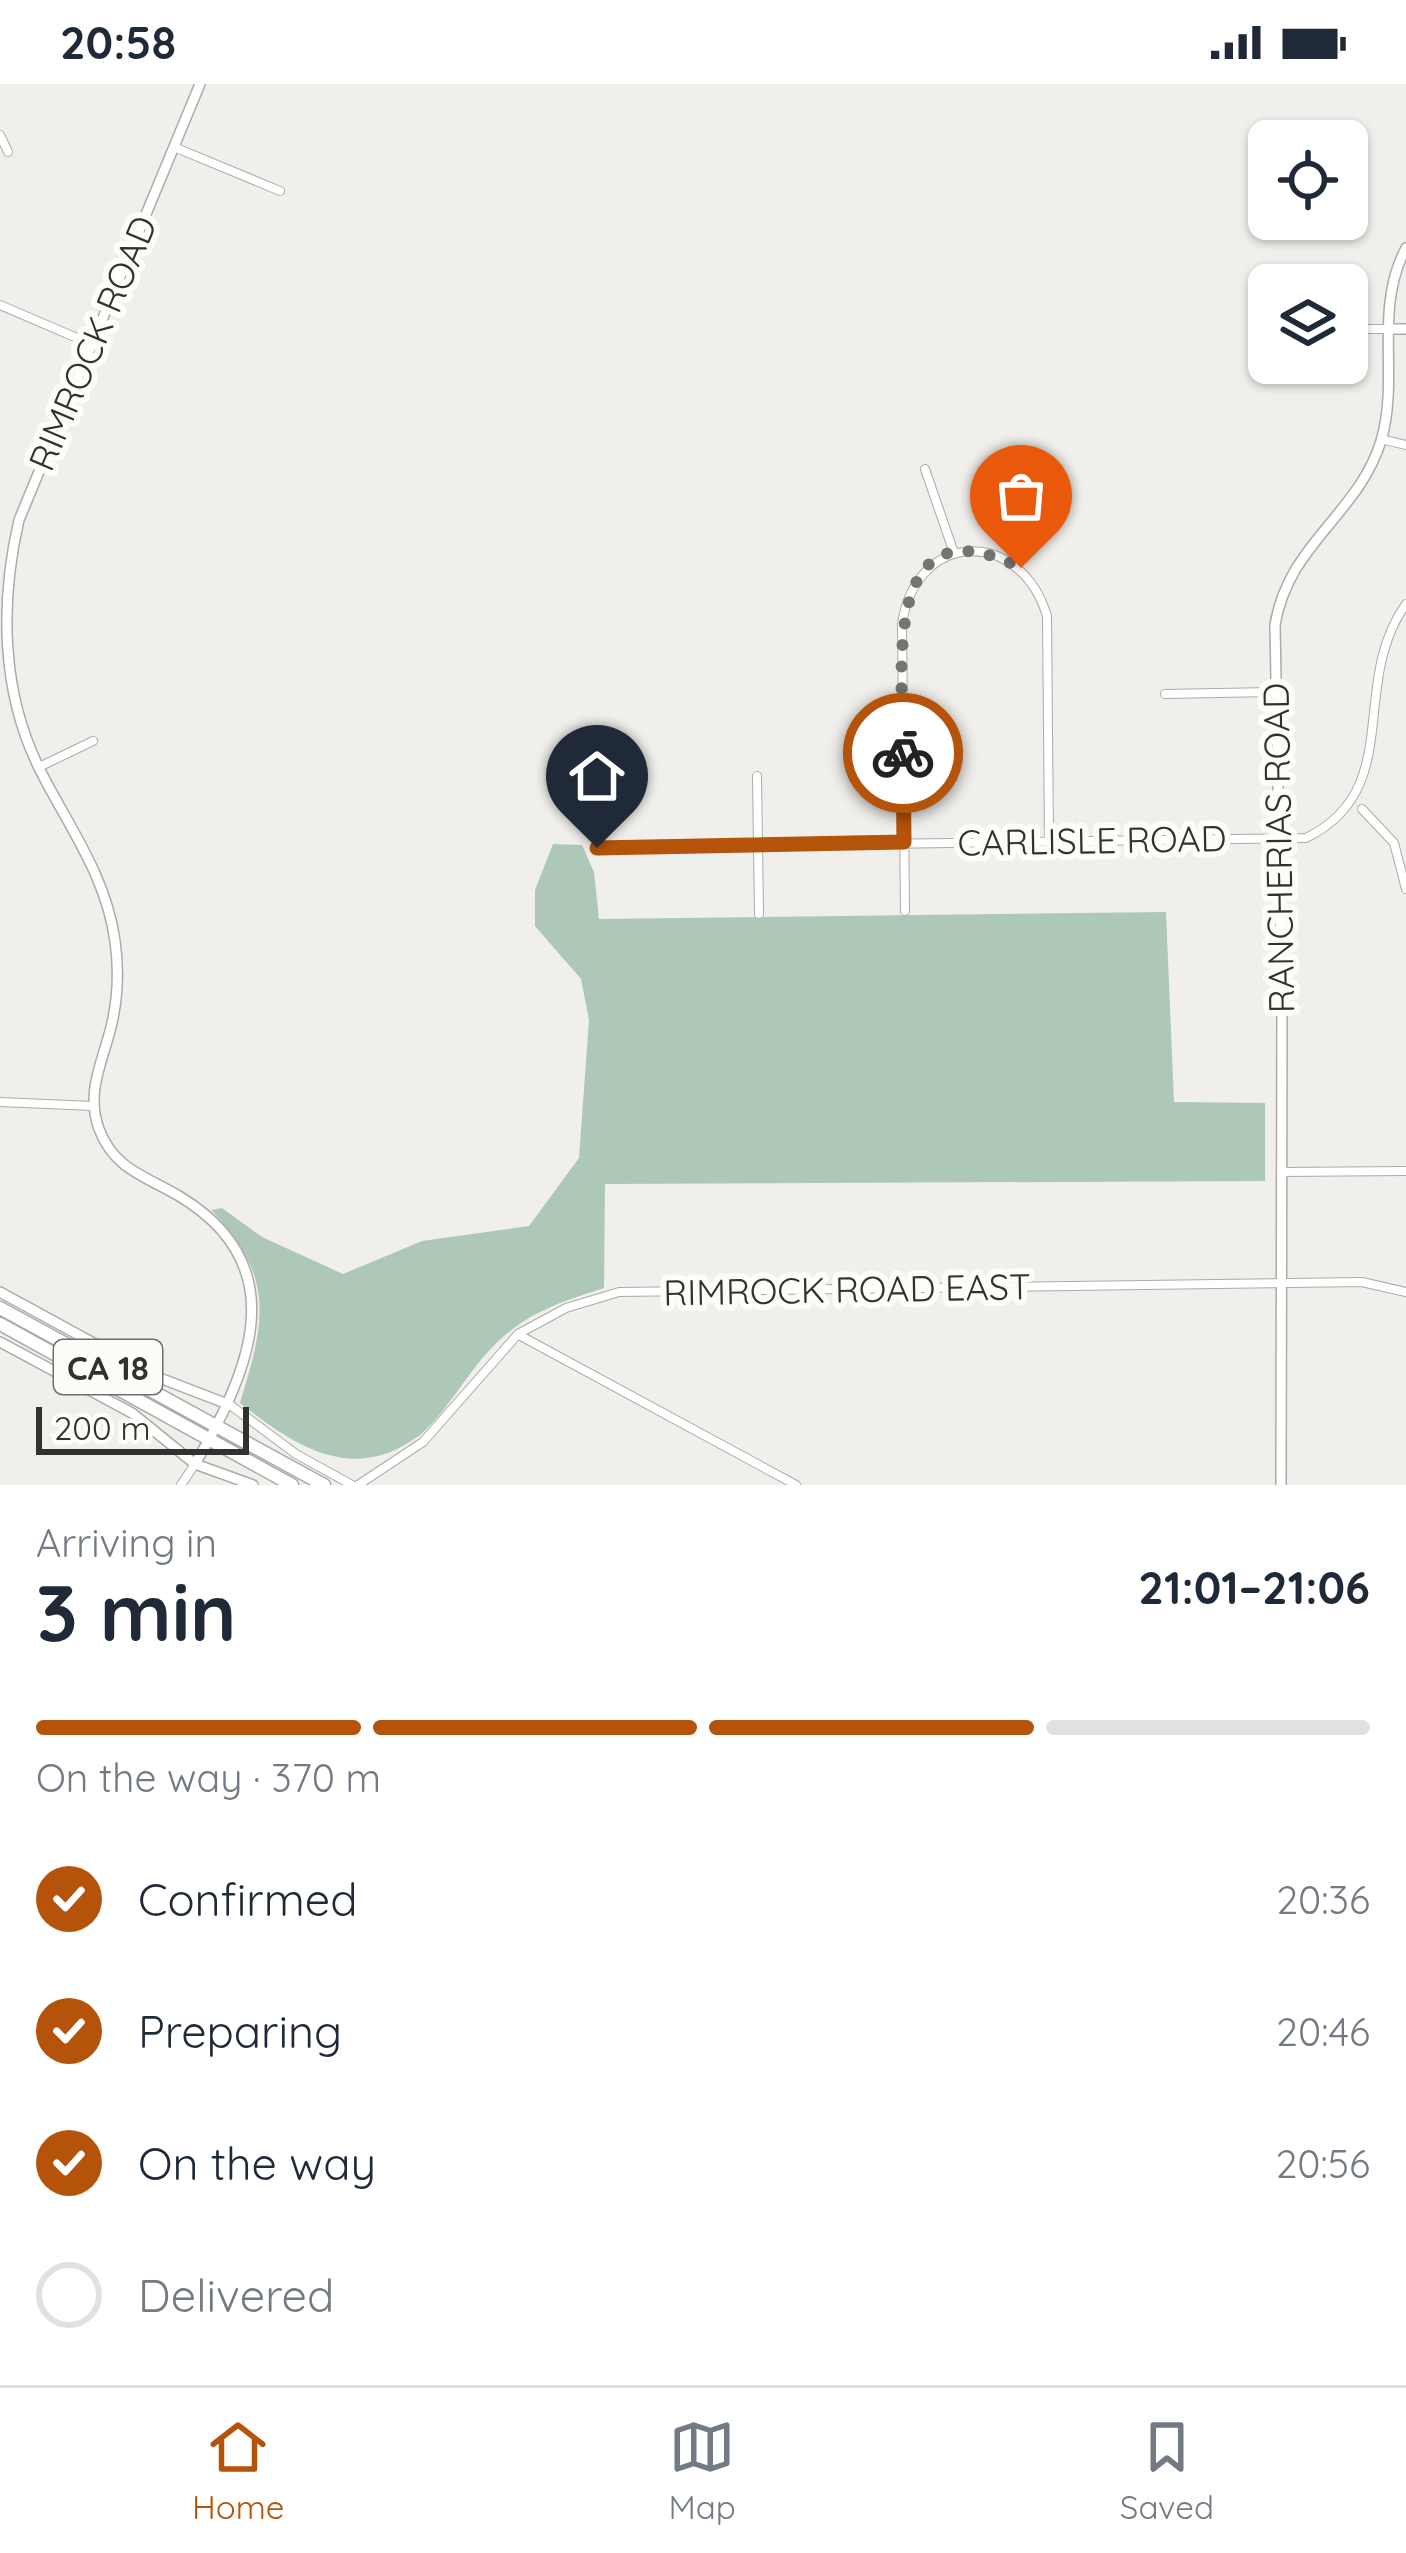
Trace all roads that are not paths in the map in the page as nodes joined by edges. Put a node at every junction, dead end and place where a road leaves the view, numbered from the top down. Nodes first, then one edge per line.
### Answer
1 (200, 84) edge
2 (0, 135) edge
3 (174, 147) junction
4 (8, 152) dead end
5 (280, 191) dead end
6 (1406, 248) edge
7 (0, 305) edge
8 (1368, 329) edge
9 (1387, 329) junction
10 (1406, 329) edge
11 (91, 344) junction
12 (1381, 439) junction
13 (1406, 446) edge
14 (925, 469) dead end
15 (954, 553) junction
16 (1406, 604) edge
17 (4, 669) edge
18 (1274, 692) junction
19 (1389, 692) dead end
20 (1165, 694) dead end
21 (93, 740) dead end
22 (39, 767) junction
23 (758, 776) dead end
24 (1371, 795) dead end
25 (1363, 809) junction
26 (1276, 838) junction
27 (1048, 841) junction
28 (904, 842) junction
29 (759, 843) junction
30 (597, 848) dead end
31 (1406, 889) edge
32 (904, 911) dead end
33 (759, 914) dead end
34 (0, 1102) edge
35 (94, 1106) junction
36 (1406, 1171) edge
37 (1279, 1172) junction
38 (1279, 1284) junction
39 (0, 1292) edge
40 (1406, 1292) edge
41 (0, 1308) edge
42 (0, 1324) edge
43 (518, 1334) junction
44 (0, 1342) edge
45 (230, 1405) junction
46 (213, 1433) junction
47 (195, 1465) junction
48 (182, 1485) edge
49 (254, 1485) edge
50 (292, 1485) edge
51 (324, 1485) edge
52 (355, 1485) edge
53 (796, 1485) edge
54 (1281, 1485) edge

1 - 3 street, RIMROCK ROAD
2 - 4 street
3 - 5 street
3 - 11 street, RIMROCK ROAD
6 - 9 street, RANCHERIAS ROAD
7 - 11 street
8 - 9 street
9 - 10 street
9 - 12 street, RANCHERIAS ROAD
11 - 17 street, RIMROCK ROAD
12 - 13 street
12 - 18 street, RANCHERIAS ROAD
14 - 15 street
15 - 27 street
15 - 28 street
16 - 19 street
17 - 22 street, RIMROCK ROAD
18 - 20 street
18 - 26 street, RANCHERIAS ROAD
21 - 22 street
22 - 35 street, RIMROCK ROAD
23 - 29 street
24 - 25 street
25 - 26 street, CARLISLE ROAD
25 - 31 street
26 - 27 street, CARLISLE ROAD
26 - 37 street, RANCHERIAS ROAD
27 - 28 street, CARLISLE ROAD
28 - 29 street, CARLISLE ROAD
28 - 32 street
29 - 30 street, CARLISLE ROAD
29 - 33 street
34 - 35 street
35 - 45 street
36 - 37 street
37 - 38 street, RANCHERIAS ROAD
38 - 40 street, RIMROCK ROAD EAST
38 - 43 street, RIMROCK ROAD EAST
38 - 54 street, RANCHERIAS ROAD
39 - 45 street
41 - 46 main road, CA 18
42 - 46 main road, CA 18
43 - 52 street, RIMROCK ROAD EAST
43 - 53 street
44 - 47 street
45 - 46 street
45 - 52 street
46 - 47 street
46 - 50 main road, CA 18
46 - 51 main road, CA 18
47 - 48 street
47 - 49 street

